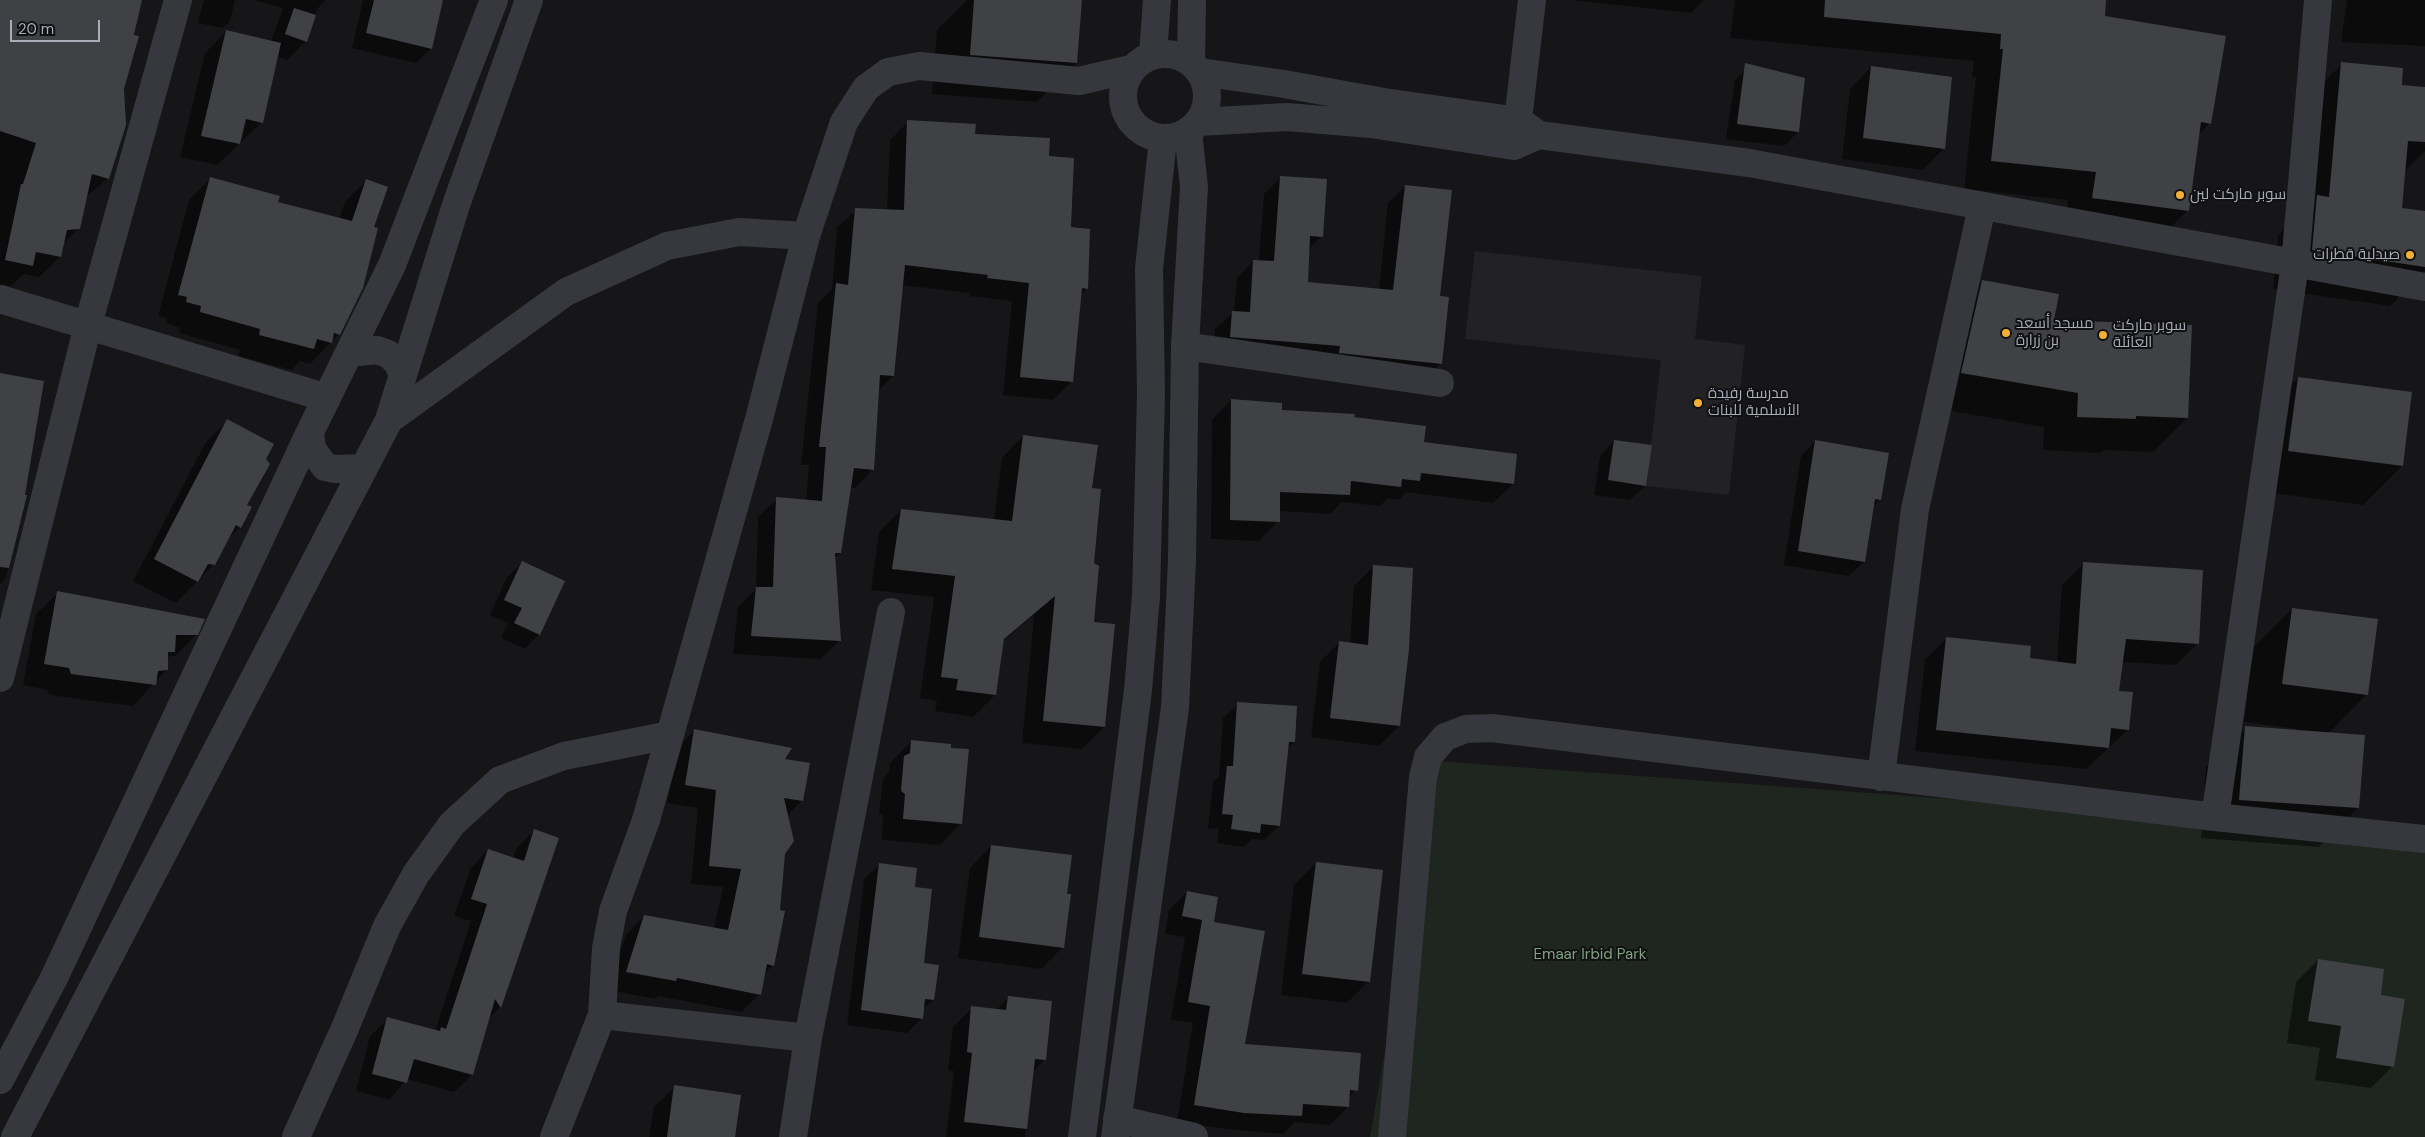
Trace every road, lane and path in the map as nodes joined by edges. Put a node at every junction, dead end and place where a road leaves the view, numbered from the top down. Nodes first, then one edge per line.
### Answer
1 (178, 0) edge
2 (494, 0) edge
3 (529, 0) edge
4 (1157, 0) edge
5 (1192, 0) edge
6 (1532, 0) edge
7 (2318, 0) edge
8 (1142, 62) junction
9 (1196, 67) junction
10 (1079, 81) junction
11 (1124, 107) junction
12 (1183, 131) junction
13 (1524, 134) junction
14 (1982, 207) junction
15 (806, 236) junction
16 (2294, 264) junction
17 (2425, 287) edge
18 (0, 299) edge
19 (88, 325) junction
20 (1185, 346) junction
21 (349, 353) junction
22 (403, 374) junction
23 (1440, 383) dead end
24 (326, 398) junction
25 (389, 420) junction
26 (310, 432) junction
27 (363, 468) junction
28 (891, 612) dead end
29 (0, 678) edge
30 (670, 736) junction
31 (1881, 777) junction
32 (2215, 817) junction
33 (2425, 839) edge
34 (602, 1015) junction
35 (808, 1038) junction
36 (0, 1080) edge
37 (1116, 1128) edge
38 (15, 1137) edge
39 (296, 1137) edge
40 (554, 1137) edge
41 (793, 1137) edge
42 (1082, 1137) edge
43 (1194, 1137) edge
44 (1392, 1137) edge

1 - 19 street
2 - 21 street
3 - 22 street
4 - 8 street
5 - 9 street
6 - 13 street
7 - 16 street
8 - 9 street
8 - 10 street
8 - 11 street
9 - 12 street
9 - 13 street
10 - 11 street
10 - 15 street
11 - 12 street
12 - 13 street
12 - 20 street
12 - 42 street
13 - 14 street
14 - 16 street
14 - 31 street
15 - 25 street
15 - 30 street
16 - 17 street
16 - 32 street
18 - 19 street
19 - 24 street
19 - 29 street
20 - 23 street
20 - 37 street
21 - 22 street
21 - 24 street
22 - 25 street
24 - 26 street
25 - 27 street
26 - 27 street
26 - 36 street
27 - 38 street
28 - 35 street
30 - 34 street
30 - 39 street
31 - 32 street
31 - 44 street
32 - 33 street
34 - 35 street
34 - 40 street
35 - 41 street
37 - 43 street

